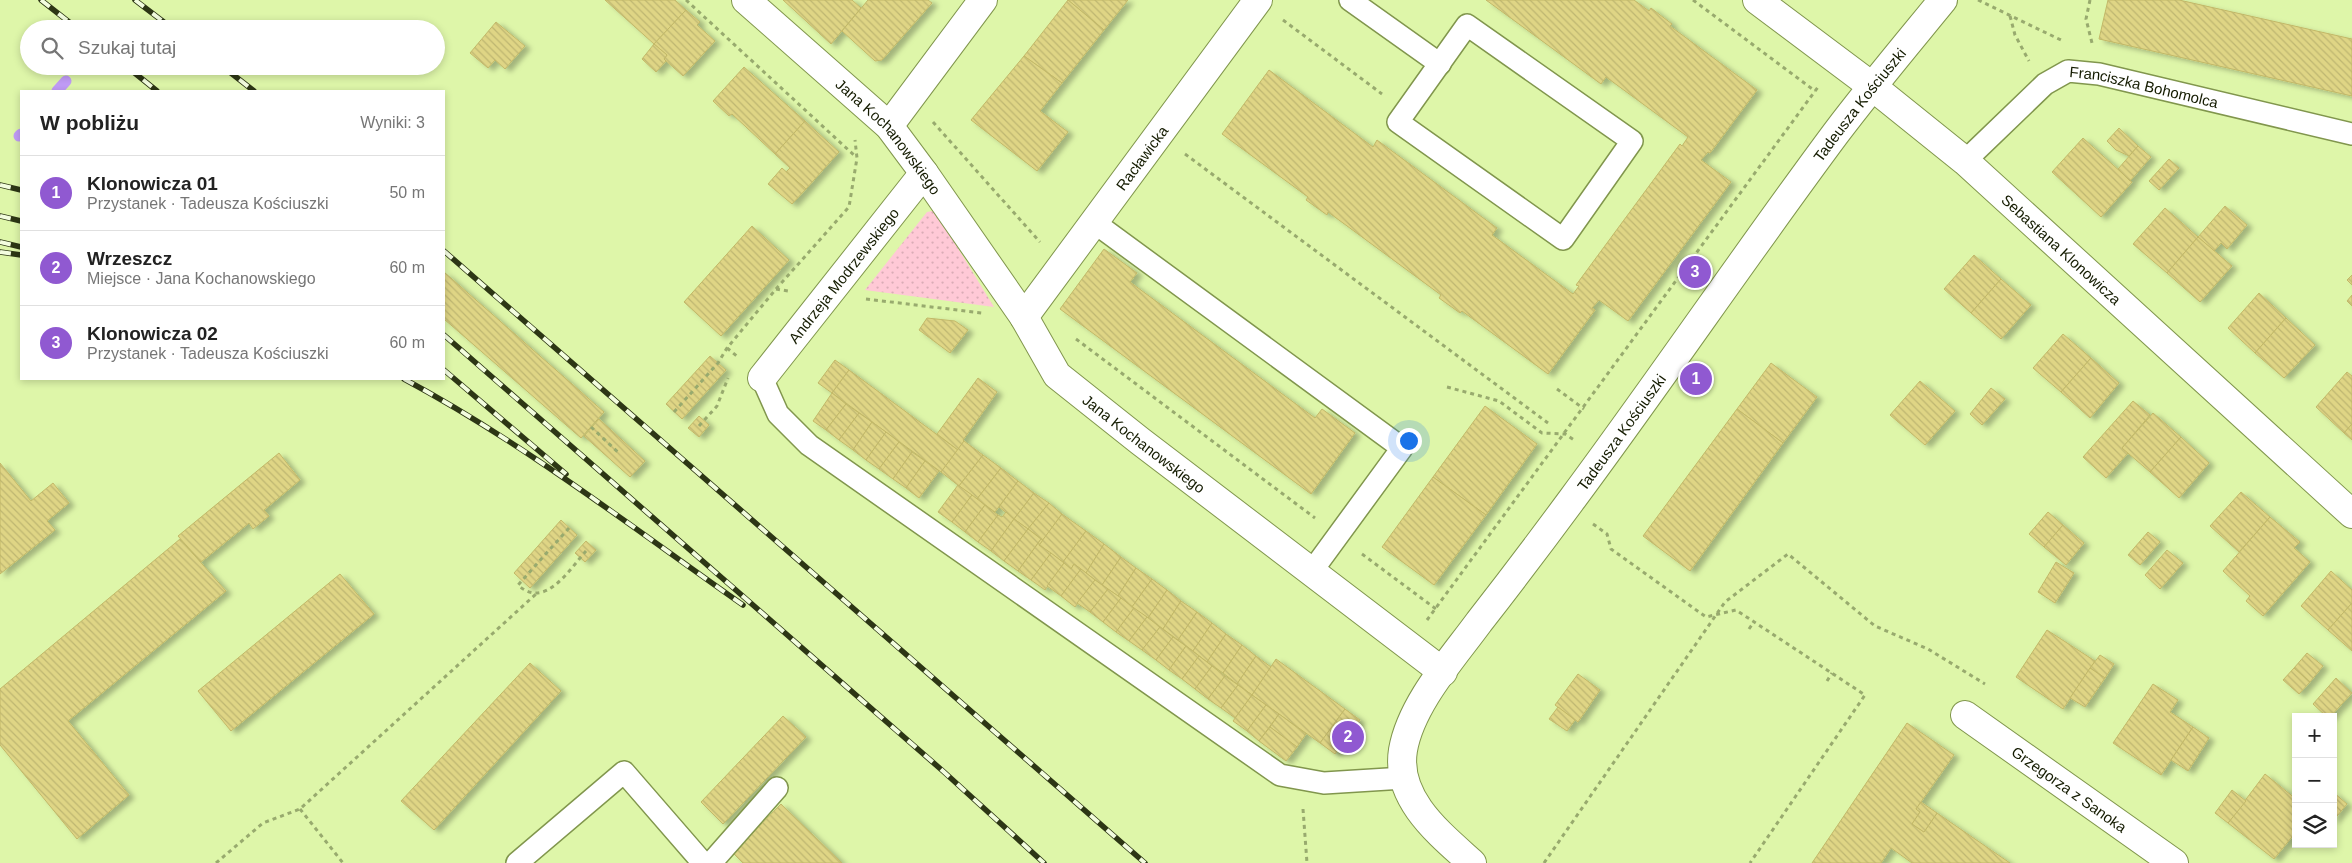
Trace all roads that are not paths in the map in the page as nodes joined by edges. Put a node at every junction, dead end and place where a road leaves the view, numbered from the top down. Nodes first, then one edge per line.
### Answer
1 (746, 0) edge
2 (983, 0) edge
3 (1350, 0) edge
4 (1757, 0) edge
5 (1943, 0) edge
6 (1268, 8) edge
7 (1440, 64) junction
8 (1873, 87) junction
9 (888, 126) junction
10 (2352, 134) edge
11 (1965, 161) junction
12 (924, 173) junction
13 (1095, 223) junction
14 (1024, 317) junction
15 (762, 378) joint
16 (2352, 514) edge
17 (1312, 571) junction
18 (1442, 672) junction
19 (1965, 715) dead end
20 (1404, 778) junction
21 (777, 788) dead end
22 (517, 863) edge
23 (703, 863) edge
24 (711, 863) edge
25 (1472, 863) edge
26 (2174, 863) edge

1 - 9 street, Jana Kochanowskiego
2 - 9 street
3 - 7 lane
4 - 8 street, Sebastiana Klonowicza
5 - 8 street, Tadeusza Kościuszki
6 - 13 street, Racławicka
7 - 7 lane
8 - 11 street, Sebastiana Klonowicza
8 - 18 street, Tadeusza Kościuszki
9 - 12 street, Jana Kochanowskiego
10 - 11 lane, Franciszka Bohomolca
11 - 16 street, Sebastiana Klonowicza
12 - 14 street, Jana Kochanowskiego
12 - 15 street, Andrzeja Modrzewskiego
13 - 14 street, Racławicka
13 - 17 lane
14 - 17 street, Jana Kochanowskiego
15 - 20 lane
17 - 18 street, Jana Kochanowskiego
18 - 20 street
19 - 26 street, Grzegorza z Sanoka
20 - 25 street
21 - 24 lane
22 - 23 lane

